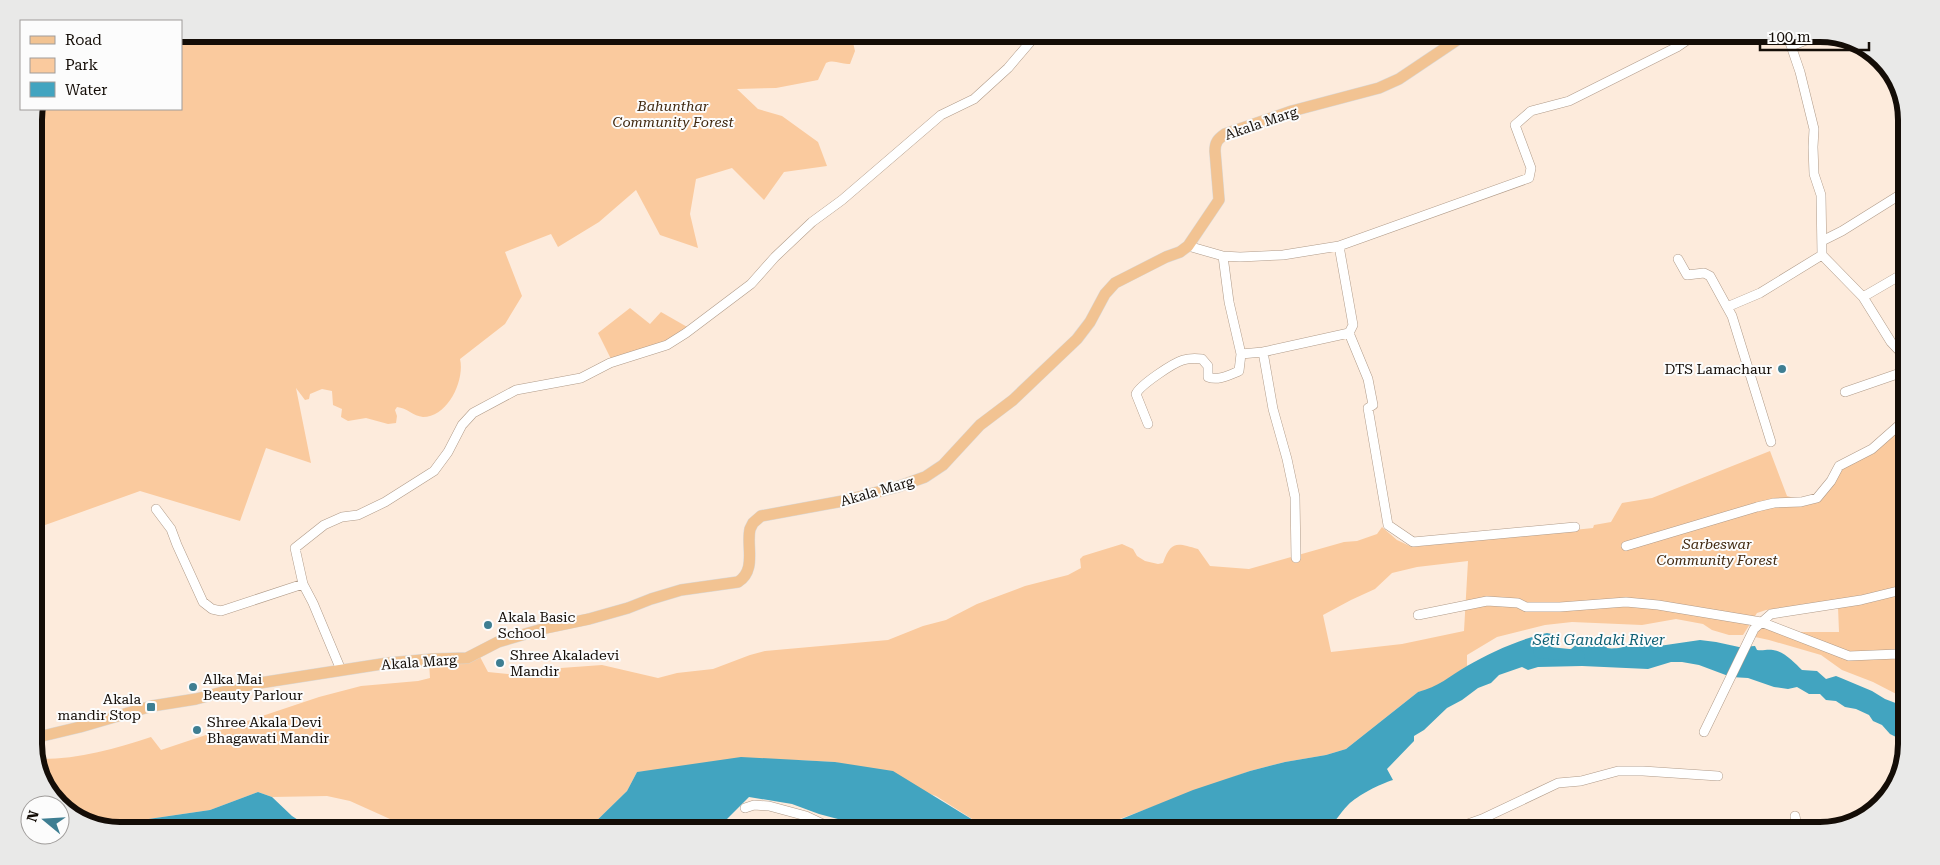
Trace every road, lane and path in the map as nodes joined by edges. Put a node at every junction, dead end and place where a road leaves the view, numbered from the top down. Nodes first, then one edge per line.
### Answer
1 (1030, 42) edge
2 (1451, 42) edge
3 (1684, 42) edge
4 (1790, 42) edge
5 (1801, 42) edge
6 (1791, 46) junction
7 (1897, 197) edge
8 (1822, 241) junction
9 (1188, 246) junction
10 (1339, 246) junction
11 (1822, 255) junction
12 (1223, 256) junction
13 (1678, 259) dead end
14 (1897, 277) edge
15 (1863, 297) junction
16 (1727, 307) junction
17 (1349, 334) junction
18 (1897, 349) edge
19 (1263, 352) junction
20 (1242, 354) junction
21 (1897, 374) edge
22 (1845, 392) dead end
23 (1148, 424) dead end
24 (1897, 427) edge
25 (1771, 442) dead end
26 (156, 509) dead end
27 (1575, 527) dead end
28 (1626, 546) dead end
29 (1296, 558) dead end
30 (303, 584) junction
31 (1898, 591) edge
32 (1418, 615) dead end
33 (1761, 622) junction
34 (1898, 654) edge
35 (341, 670) junction
36 (1704, 732) dead end
37 (43, 736) edge
38 (1718, 776) dead end
39 (745, 808) dead end
40 (1795, 816) dead end
41 (819, 822) edge
42 (1474, 822) edge
43 (1796, 822) edge

1 - 30 street
2 - 9 main road, Akala Marg
3 - 10 street
4 - 6 street
5 - 6 street
6 - 8 street
7 - 8 street
8 - 11 street
9 - 12 street
9 - 35 main road, Akala Marg
10 - 12 street
10 - 17 street
11 - 15 street
11 - 16 street
12 - 20 street
13 - 16 street
14 - 15 street
15 - 18 street
16 - 25 street
17 - 19 street
17 - 27 street
19 - 20 street
19 - 29 street
20 - 23 street
21 - 22 street
24 - 28 street
26 - 30 street
30 - 35 street
31 - 33 street
32 - 33 street
33 - 34 street
33 - 36 street
35 - 37 main road, Akala Marg
38 - 42 street
39 - 41 street
40 - 43 street

